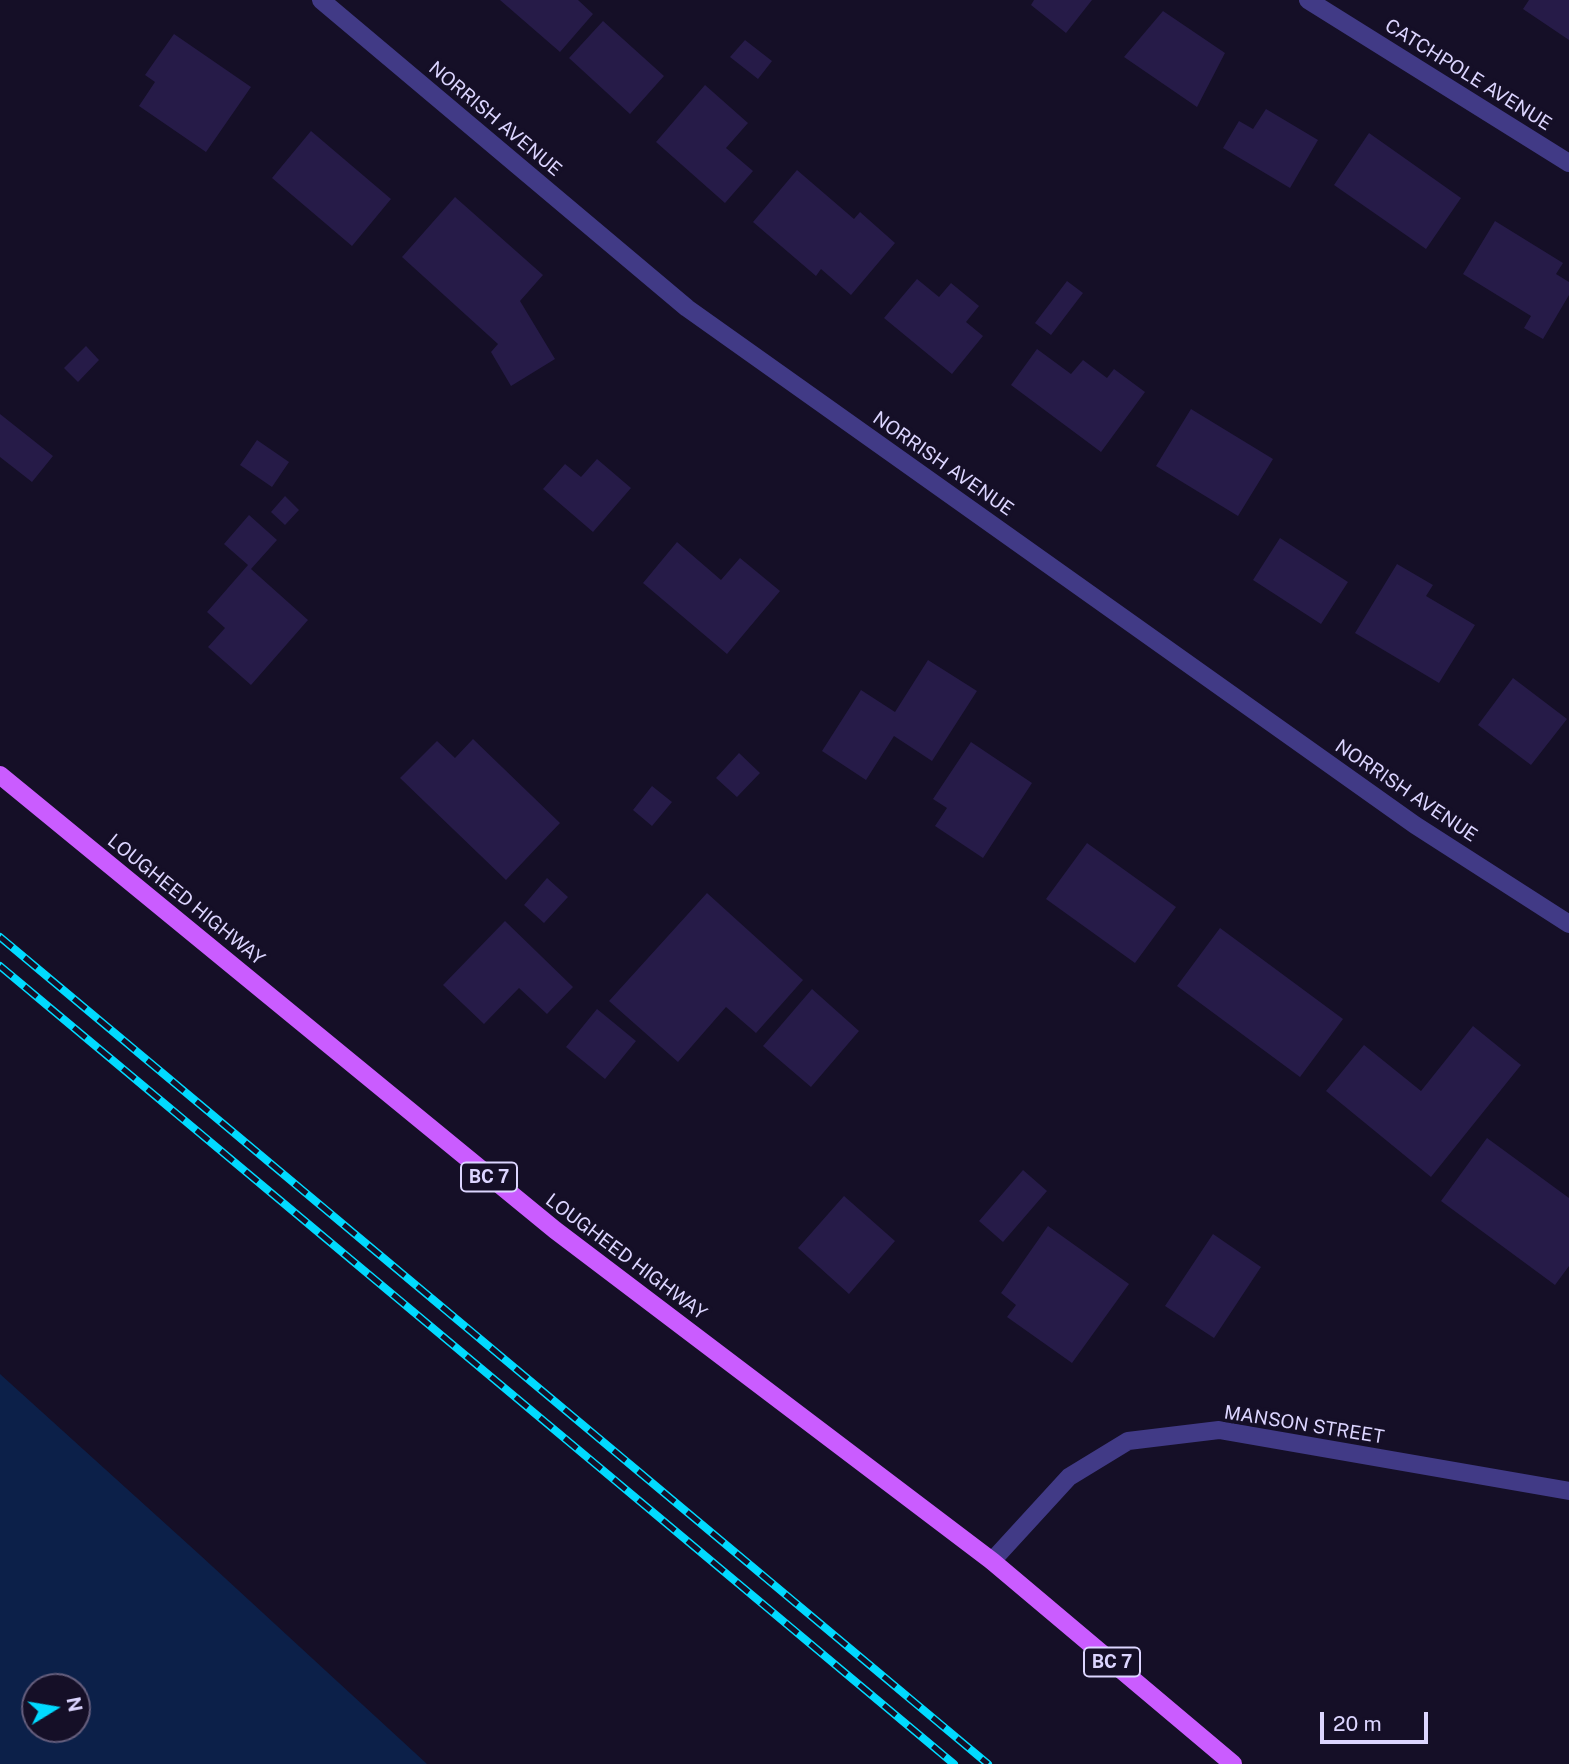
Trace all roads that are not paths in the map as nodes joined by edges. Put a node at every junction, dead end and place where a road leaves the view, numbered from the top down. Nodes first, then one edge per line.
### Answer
1 (321, 0) edge
2 (1308, 0) edge
3 (1569, 163) edge
4 (0, 775) edge
5 (1569, 924) edge
6 (1569, 1491) edge
7 (992, 1561) junction
8 (1233, 1764) edge

1 - 5 street, NORRISH AVENUE
2 - 3 street, CATCHPOLE AVENUE
4 - 7 main road, LOUGHEED HIGHWAY / BC 7
6 - 7 street, MANSON STREET
7 - 8 main road, LOUGHEED HIGHWAY / BC 7

